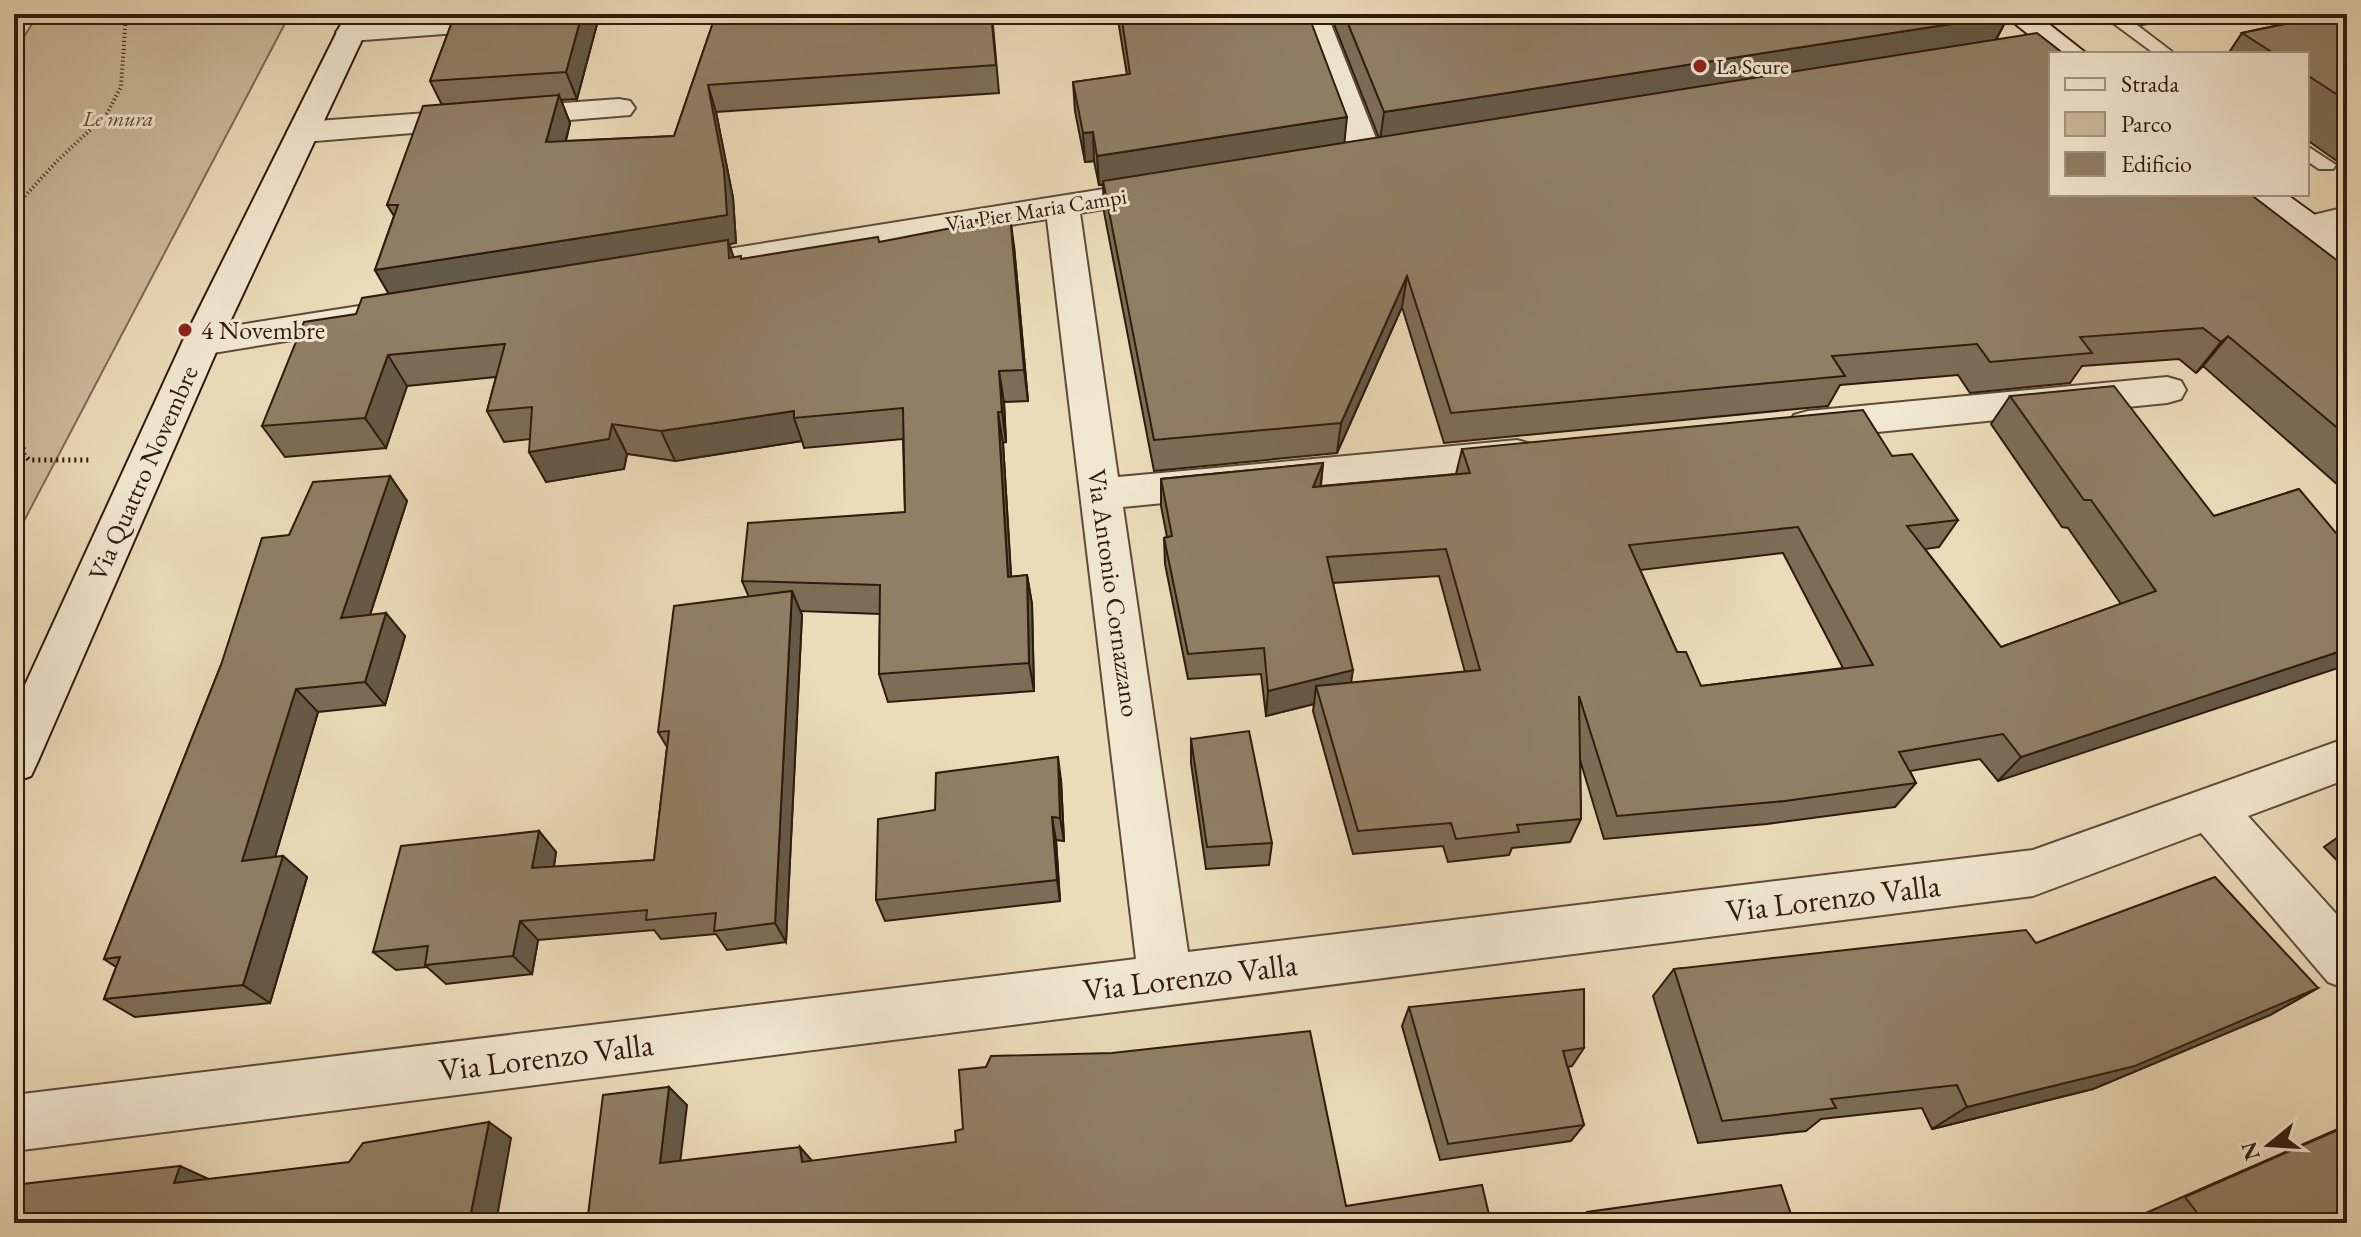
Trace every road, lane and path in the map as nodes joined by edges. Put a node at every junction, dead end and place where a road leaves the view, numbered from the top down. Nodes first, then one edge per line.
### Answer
1 (126, 14) edge
2 (279, 14) edge
3 (590, 14) edge
4 (1313, 14) edge
5 (2017, 14) edge
6 (2168, 14) edge
7 (342, 23) edge
8 (2066, 50) edge
9 (2020, 52) edge
10 (2163, 52) edge
11 (619, 108) dead end
12 (303, 132) junction
13 (2309, 153) edge
14 (1367, 157) edge
15 (2326, 165) dead end
16 (1184, 186) edge
17 (2267, 196) edge
18 (1062, 206) junction
19 (14, 208) edge
20 (2347, 217) edge
21 (2308, 226) junction
22 (2347, 255) edge
23 (655, 271) edge
24 (389, 313) edge
25 (201, 343) junction
26 (14, 376) edge
27 (2167, 390) dead end
28 (1769, 429) edge
29 (1547, 451) edge
30 (95, 459) dead end
31 (1101, 494) junction
32 (2347, 758) edge
33 (14, 761) edge
34 (2210, 808) junction
35 (2347, 964) edge
36 (1165, 980) junction
37 (14, 1123) edge

1 - 19 path
2 - 7 path
3 - 7 street
4 - 14 street
5 - 8 street
6 - 10 lane
7 - 12 street, Via Quattro Novembre
8 - 9 street
11 - 12 street
12 - 25 street, Via Quattro Novembre
13 - 15 lane
16 - 18 street, Via Pier Maria Campi
17 - 21 street
18 - 23 street, Via Pier Maria Campi
18 - 31 street, Via Antonio Cornazzano
20 - 21 street
21 - 22 street
24 - 25 street
25 - 33 street, Via Quattro Novembre
26 - 30 path
27 - 28 street
29 - 31 street
31 - 36 street, Via Antonio Cornazzano
32 - 34 street, Via Lorenzo Valla
34 - 35 street
34 - 36 street, Via Lorenzo Valla
36 - 37 street, Via Lorenzo Valla

